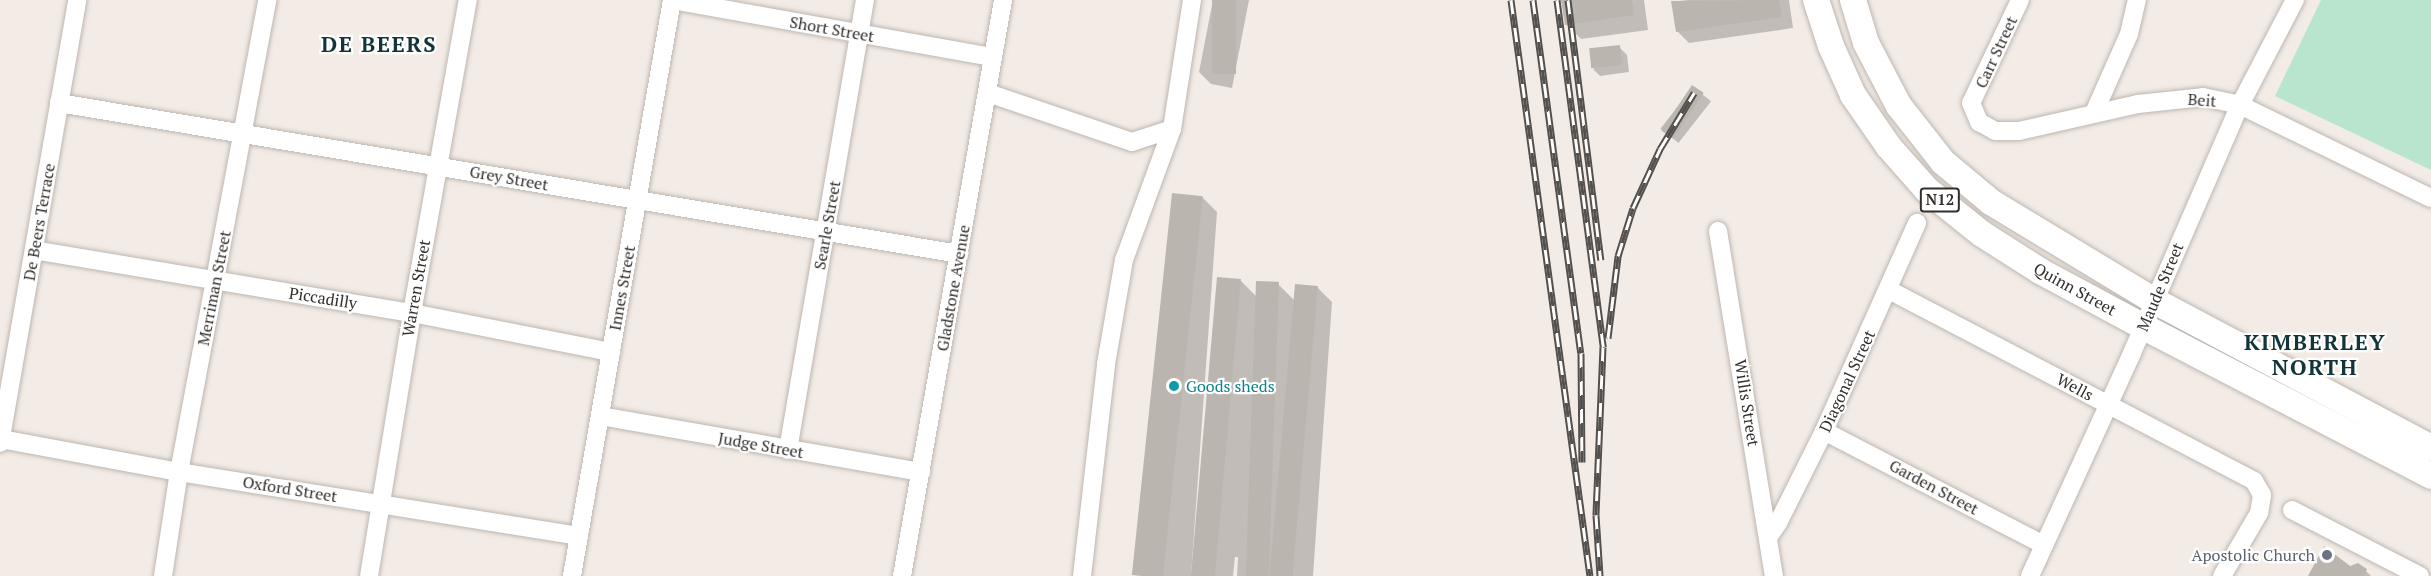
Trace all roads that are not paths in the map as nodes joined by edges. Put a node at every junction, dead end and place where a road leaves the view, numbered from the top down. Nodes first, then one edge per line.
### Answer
1 (77, 0) edge
2 (267, 0) edge
3 (468, 0) edge
4 (672, 0) edge
5 (865, 0) edge
6 (1003, 0) edge
7 (1192, 0) edge
8 (1816, 0) edge
9 (1853, 0) edge
10 (2020, 0) edge
11 (2137, 0) edge
12 (2295, 0) edge
13 (860, 34) junction
14 (992, 57) junction
15 (988, 93) junction
16 (59, 103) junction
17 (1971, 103) joint
18 (2240, 105) junction
19 (2094, 113) junction
20 (1172, 129) junction
21 (242, 133) junction
22 (437, 166) junction
23 (2431, 198) edge
24 (637, 200) junction
25 (1917, 223) dead end
26 (825, 231) junction
27 (1718, 231) dead end
28 (34, 250) junction
29 (959, 254) junction
30 (215, 280) junction
31 (1889, 290) junction
32 (2153, 300) junction
33 (412, 313) junction
34 (2142, 326) junction
35 (611, 352) junction
36 (2108, 404) junction
37 (600, 416) junction
38 (1824, 431) junction
39 (0, 441) edge
40 (2431, 448) edge
41 (788, 450) junction
42 (179, 472) junction
43 (921, 472) junction
44 (2431, 476) edge
45 (382, 504) junction
46 (2292, 510) dead end
47 (579, 536) junction
48 (1769, 536) junction
49 (2044, 545) junction
50 (2411, 574) edge
51 (163, 576) edge
52 (369, 576) edge
53 (572, 576) edge
54 (902, 576) edge
55 (1082, 576) edge
56 (1774, 576) edge
57 (2030, 576) edge
58 (2222, 576) edge

1 - 16 street, De Beers Terrace
2 - 21 street, Merriman Street
3 - 22 street, Warren Street
4 - 13 street, Short Street
4 - 24 street, Innes Street
5 - 13 street, Searle Street
6 - 14 street, Gladstone Avenue
7 - 20 street
8 - 34 highway, Quinn Street / N12
9 - 32 highway, Quinn Street / N12
10 - 17 street, Carr Street
11 - 19 street
12 - 18 street, Maude Street
13 - 14 street, Short Street
13 - 26 street, Searle Street
14 - 15 street, Gladstone Avenue
15 - 20 street
15 - 29 street, Gladstone Avenue
16 - 21 street, Grey Street
16 - 28 street, De Beers Terrace
17 - 19 street, Beit
18 - 19 street, Beit
18 - 23 street, Beit
18 - 32 street, Maude Street
20 - 55 street
21 - 22 street, Grey Street
21 - 30 street, Merriman Street
22 - 24 street, Grey Street
22 - 33 street, Warren Street
24 - 26 street, Grey Street
24 - 35 street, Innes Street
25 - 31 street, Diagonal Street
26 - 29 street, Grey Street
26 - 41 street, Searle Street
27 - 48 street, Willis Street
28 - 30 street, Piccadilly
28 - 39 street, De Beers Terrace
29 - 43 street, Gladstone Avenue
30 - 33 street, Piccadilly
30 - 42 street, Merriman Street
31 - 36 street, Wells
31 - 38 street, Diagonal Street
32 - 34 street, Maude Street
32 - 40 highway, Quinn Street / N12
33 - 35 street, Piccadilly
33 - 45 street, Warren Street
34 - 36 street, Maude Street
34 - 44 highway, Quinn Street / N12
35 - 37 street, Innes Street
36 - 49 street, Maude Street
36 - 58 street, Wells
37 - 41 street, Judge Street
37 - 47 street, Innes Street
38 - 48 street, Diagonal Street
38 - 49 street, Garden Street
39 - 42 street, Oxford Street
41 - 43 street, Judge Street
42 - 45 street, Oxford Street
42 - 51 street, Merriman Street
43 - 54 street, Gladstone Avenue
45 - 47 street, Oxford Street
45 - 52 street, Warren Street
46 - 50 street
47 - 53 street, Innes Street
48 - 56 street, Willis Street
49 - 57 street, Maude Street

